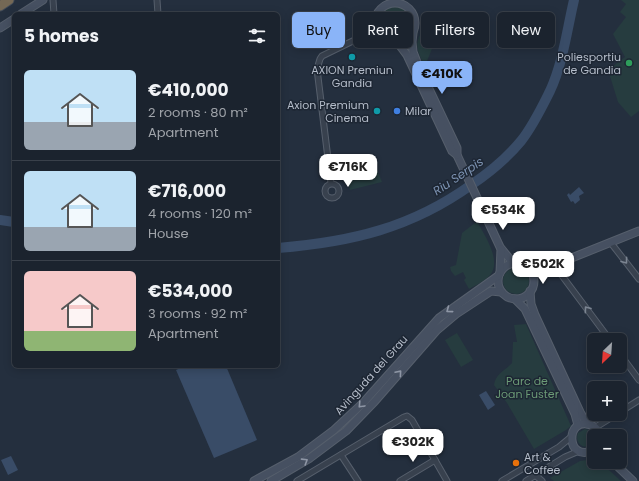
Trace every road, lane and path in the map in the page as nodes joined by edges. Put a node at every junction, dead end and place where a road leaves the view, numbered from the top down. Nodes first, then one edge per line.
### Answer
1 (9, 0) edge
2 (43, 0) edge
3 (53, 0) edge
4 (157, 0) edge
5 (380, 0) edge
6 (394, 1) edge
7 (0, 6) edge
8 (380, 9) junction
9 (24, 12) edge
10 (54, 12) edge
11 (158, 12) edge
12 (379, 12) edge
13 (413, 12) edge
14 (413, 12) edge
15 (12, 20) edge
16 (0, 28) edge
17 (413, 34) edge
18 (353, 41) edge
19 (402, 48) edge
20 (413, 48) edge
21 (457, 155) junction
22 (331, 183) dead end
23 (639, 231) edge
24 (612, 243) junction
25 (501, 249) junction
26 (514, 263) junction
27 (554, 265) junction
28 (531, 271) junction
29 (499, 274) junction
30 (639, 280) edge
31 (530, 291) junction
32 (501, 292) junction
33 (515, 299) junction
34 (605, 333) edge
35 (627, 364) edge
36 (639, 380) edge
37 (639, 400) edge
38 (627, 408) edge
39 (606, 421) edge
40 (587, 424) junction
41 (578, 425) junction
42 (596, 427) joint
43 (571, 437) junction
44 (579, 451) junction
45 (587, 453) edge
46 (341, 455) junction
47 (435, 460) junction
48 (620, 469) edge
49 (627, 469) edge
50 (535, 475) junction
51 (254, 481) edge
52 (271, 481) edge
53 (297, 481) edge
54 (358, 481) edge
55 (400, 481) edge
56 (447, 481) edge
57 (502, 481) edge
58 (526, 481) edge
59 (542, 481) edge
60 (633, 481) edge
61 (639, 481) edge

1 - 7 highway
2 - 9 main road
3 - 10 street
4 - 11 street
5 - 8 main road
6 - 8 main road
6 - 14 main road
8 - 12 main road
13 - 17 main road
15 - 16 main road
18 - 22 street
19 - 21 main road
20 - 21 main road
21 - 25 main road
23 - 24 main road
24 - 27 main road
24 -> 30 street
25 - 26 main road
25 - 29 main road
26 - 28 main road
26 - 29 main road
27 - 28 main road
34 -> 27 street
28 - 31 main road
29 - 32 main road
29 -> 51 main road, Avinguda del Grau
31 - 33 main road
31 - 40 main road
32 - 33 main road
52 -> 32 main road, Avinguda del Grau
33 - 41 main road
35 - 36 street
37 - 38 street
39 - 42 street
40 - 41 main road
40 - 42 main road
41 - 43 main road
43 - 44 main road
43 - 57 street
44 - 45 main road
44 - 50 street
46 - 47 street
46 - 53 street
46 - 54 street
47 - 55 street
47 - 56 street
48 - 60 main road
49 - 61 main road
50 - 58 street
50 - 59 street

